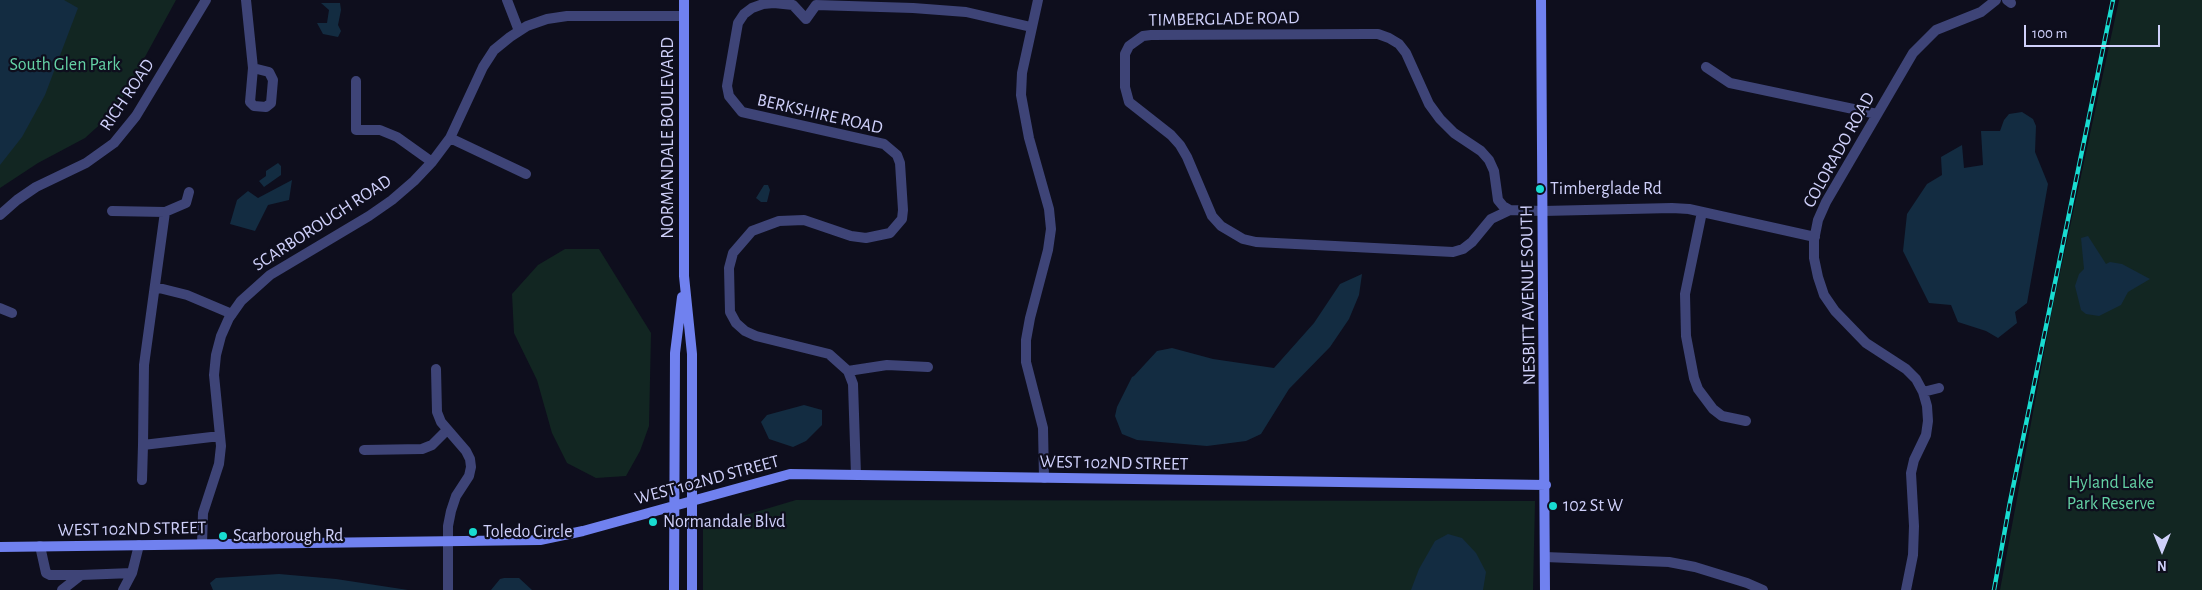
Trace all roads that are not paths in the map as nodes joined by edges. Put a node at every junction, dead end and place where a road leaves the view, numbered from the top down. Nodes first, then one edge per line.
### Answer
1 (206, 0) edge
2 (246, 0) edge
3 (507, 0) edge
4 (684, 0) edge
5 (1038, 0) edge
6 (1541, 0) edge
7 (1996, 0) edge
8 (892, 4) edge
9 (684, 16) junction
10 (1031, 27) junction
11 (519, 31) junction
12 (1706, 67) dead end
13 (253, 68) dead end
14 (356, 81) dead end
15 (1877, 114) junction
16 (450, 138) junction
17 (432, 162) junction
18 (526, 174) dead end
19 (189, 192) dead end
20 (1510, 210) junction
21 (112, 211) dead end
22 (1538, 211) junction
23 (165, 212) junction
24 (1702, 212) junction
25 (0, 215) edge
26 (1815, 237) junction
27 (684, 276) junction
28 (155, 287) junction
29 (0, 308) edge
30 (12, 313) dead end
31 (232, 314) junction
32 (928, 367) dead end
33 (436, 369) dead end
34 (848, 371) junction
35 (1940, 388) dead end
36 (1923, 392) junction
37 (1746, 421) dead end
38 (447, 430) junction
39 (220, 436) junction
40 (142, 445) junction
41 (364, 450) dead end
42 (856, 476) junction
43 (1044, 478) junction
44 (142, 480) dead end
45 (1546, 485) junction
46 (692, 502) junction
47 (674, 507) junction
48 (448, 541) junction
49 (202, 544) junction
50 (139, 545) junction
51 (0, 546) edge
52 (40, 546) junction
53 (1545, 557) junction
54 (132, 574) junction
55 (81, 575) junction
56 (62, 590) edge
57 (124, 590) edge
58 (448, 590) edge
59 (674, 590) edge
60 (692, 590) edge
61 (1545, 590) edge
62 (1763, 590) edge
63 (1906, 590) edge

1 - 25 street, RICH ROAD
2 - 13 street
3 - 11 street
4 - 9 street, NORMANDALE BOULEVARD
5 - 10 street
6 - 22 street, NESBITT AVENUE SOUTH
7 - 15 street, COLORADO ROAD
8 - 10 street
8 - 34 street, BERKSHIRE ROAD
9 - 11 street, SCARBOROUGH ROAD
9 - 27 street, NORMANDALE BOULEVARD
10 - 43 street
11 - 16 street, SCARBOROUGH ROAD
12 - 15 street
14 - 17 street
15 - 26 street, COLORADO ROAD
16 - 17 street, SCARBOROUGH ROAD
16 - 18 street
17 - 31 street, SCARBOROUGH ROAD
19 - 23 street
20 - 20 street, TIMBERGLADE ROAD
20 - 22 street
21 - 23 street
22 - 24 street
22 - 45 street, NESBITT AVENUE SOUTH
23 - 28 street
24 - 26 street
24 - 37 street
26 - 36 street, COLORADO ROAD
27 - 46 street, NORMANDALE BOULEVARD
27 - 47 street, NORMANDALE BOULEVARD
28 - 31 street
28 - 40 street
29 - 30 street
31 - 39 street, SCARBOROUGH ROAD
32 - 34 street
33 - 38 street
34 - 42 street
35 - 36 street
36 - 63 street, COLORADO ROAD
38 - 41 street
38 - 48 street
39 - 40 street
39 - 49 street, SCARBOROUGH ROAD
40 - 44 street
42 - 43 street, WEST 102ND STREET
42 - 46 street, WEST 102ND STREET
43 - 45 street, WEST 102ND STREET
45 - 53 street, NESBITT AVENUE SOUTH
46 - 47 street, WEST 102ND STREET
46 - 60 street, NORMANDALE BOULEVARD
47 - 48 street, WEST 102ND STREET
47 - 59 street, NORMANDALE BOULEVARD
48 - 49 street, WEST 102ND STREET
48 - 58 street
49 - 50 street, WEST 102ND STREET
50 - 52 street, WEST 102ND STREET
50 - 54 street
51 - 52 street, WEST 102ND STREET
52 - 55 street
53 - 61 street, NESBITT AVENUE SOUTH
53 - 62 street
54 - 55 street
54 - 57 street
55 - 56 street

